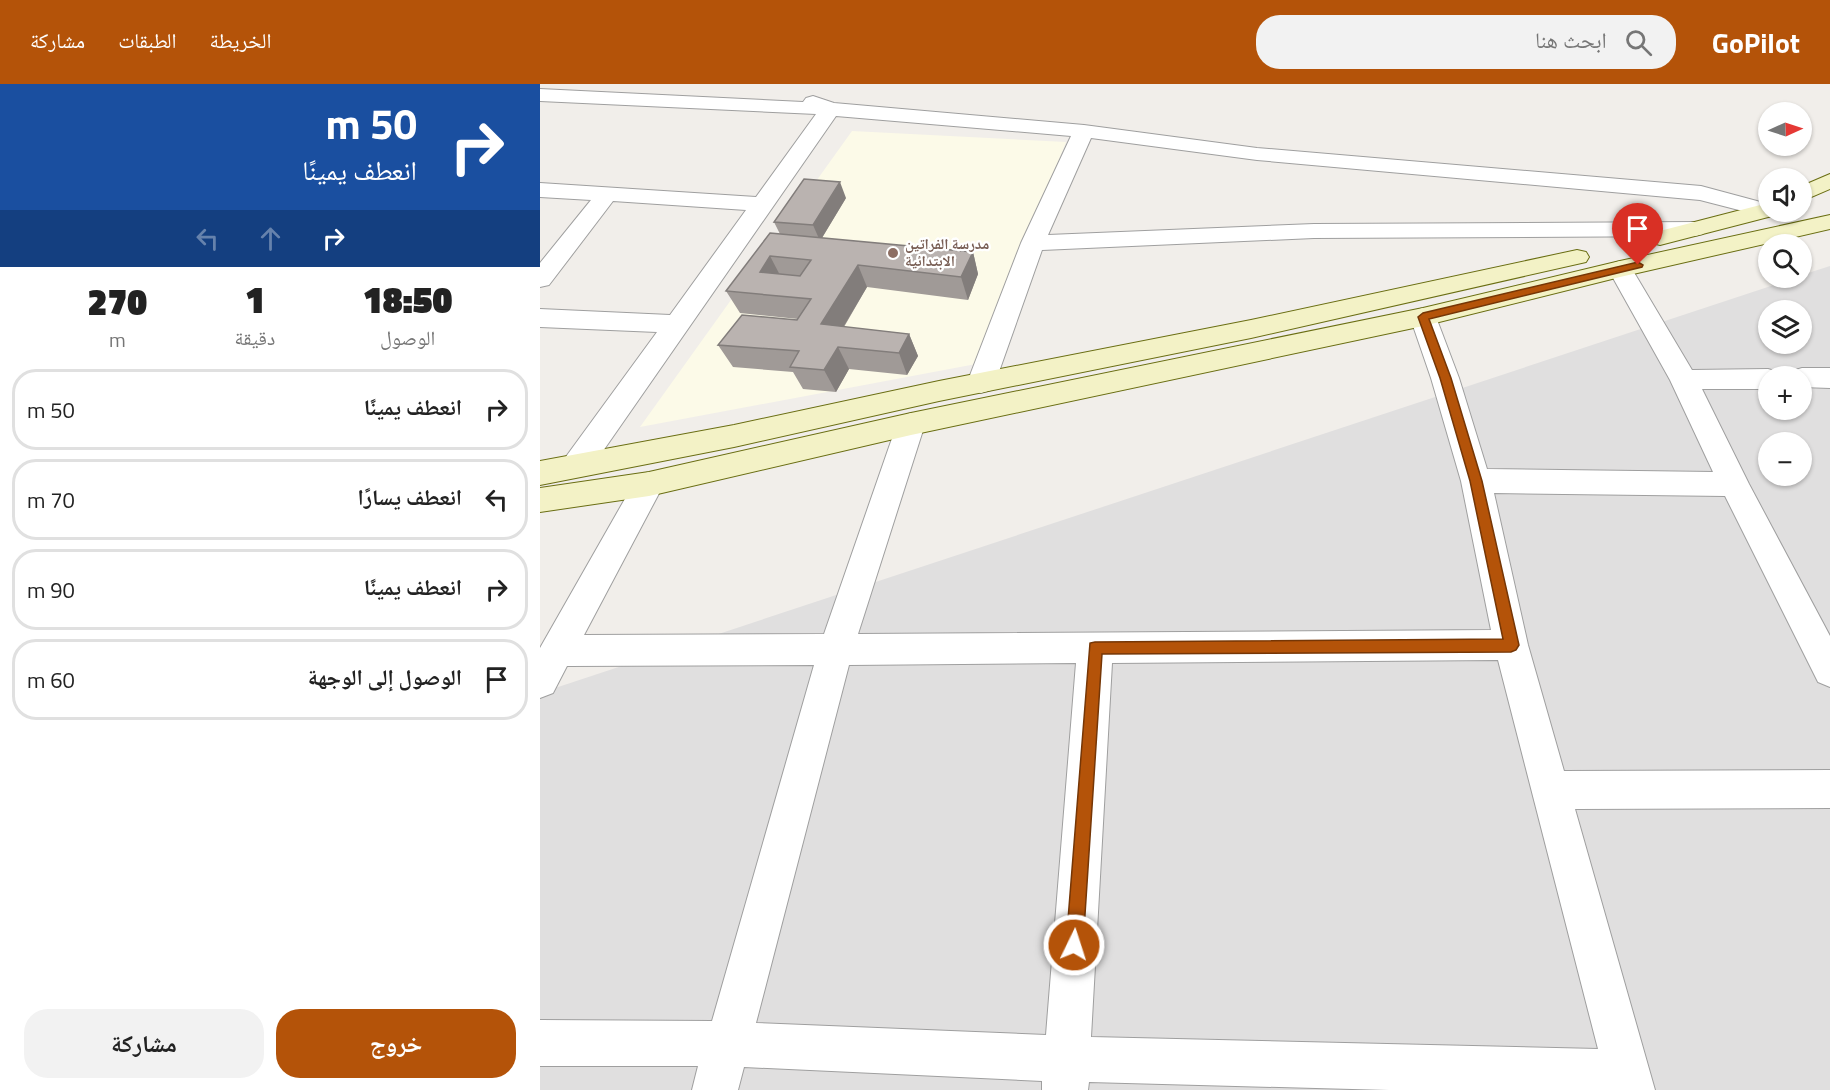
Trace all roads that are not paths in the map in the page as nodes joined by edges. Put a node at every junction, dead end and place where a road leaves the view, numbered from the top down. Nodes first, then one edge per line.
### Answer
1 (774, 88) dead end
2 (540, 95) edge
3 (830, 109) junction
4 (1084, 131) junction
5 (1830, 181) edge
6 (1812, 189) edge
7 (540, 190) edge
8 (608, 194) junction
9 (1830, 195) edge
10 (1812, 200) edge
11 (763, 204) junction
12 (1758, 207) edge
13 (1758, 213) edge
14 (1830, 222) edge
15 (1695, 229) junction
16 (1034, 243) junction
17 (1620, 269) junction
18 (540, 279) edge
19 (1423, 317) junction
20 (540, 318) edge
21 (677, 324) junction
22 (1812, 378) edge
23 (1830, 378) edge
24 (1758, 379) edge
25 (1684, 380) junction
26 (981, 383) junction
27 (910, 424) junction
28 (576, 466) junction
29 (540, 473) edge
30 (1476, 481) junction
31 (649, 484) junction
32 (1734, 484) junction
33 (540, 500) edge
34 (1511, 645) junction
35 (1095, 648) junction
36 (836, 649) junction
37 (557, 651) junction
38 (1830, 671) edge
39 (540, 682) edge
40 (1830, 789) edge
41 (1551, 790) junction
42 (540, 1043) edge
43 (727, 1044) junction
44 (1066, 1075) edge
45 (1630, 1081) edge
46 (715, 1090) edge

1 - 3 street
2 - 3 street
3 - 4 street
3 - 11 street
4 - 12 street
4 - 16 street
5 - 6 street
7 - 8 street
8 - 11 street
8 - 18 street
9 - 10 street
11 - 21 street
13 - 15 street
14 - 17 street
15 - 16 street
15 - 26 street
16 - 26 street
17 - 19 street
17 - 25 street
19 - 27 street
19 - 30 street
20 - 21 street
21 - 28 street
22 - 23 street
24 - 25 street
25 - 32 street
26 - 28 street
27 - 31 street
27 - 36 street
28 - 29 street
30 - 32 street
30 - 34 street
31 - 33 street
31 - 37 street
32 - 38 street
34 - 35 street
34 - 41 street
35 - 36 street
35 - 44 street
36 - 37 street
36 - 43 street
37 - 39 street
40 - 41 street
41 - 45 street
42 - 43 street
43 - 44 street
43 - 46 street
44 - 45 street

